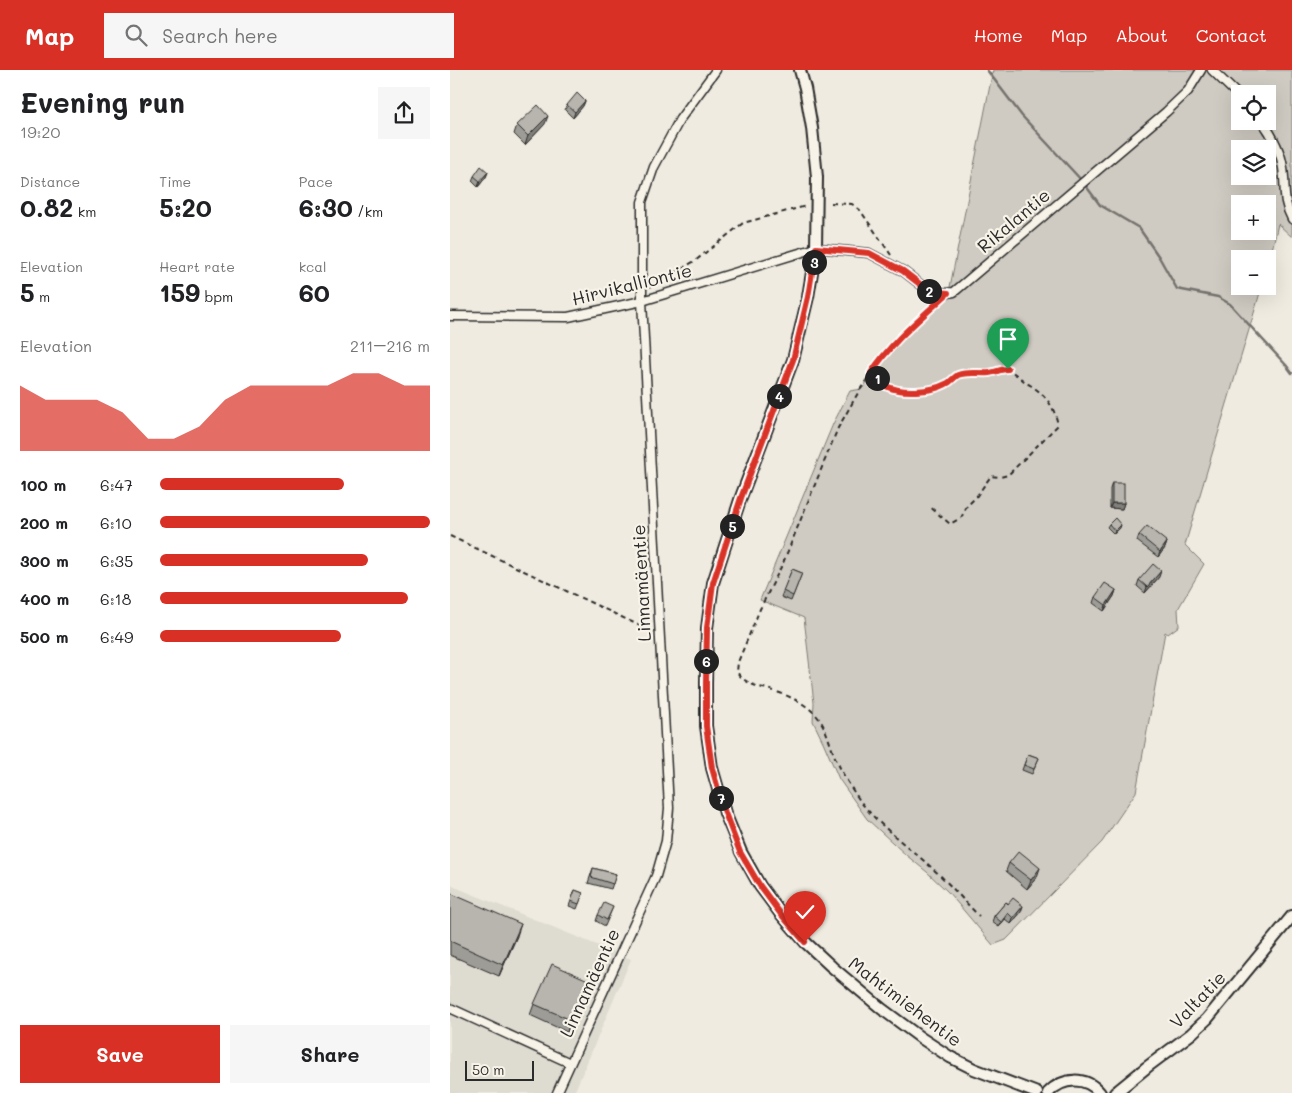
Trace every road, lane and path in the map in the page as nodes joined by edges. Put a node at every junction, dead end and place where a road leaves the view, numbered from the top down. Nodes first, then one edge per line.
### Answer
1 (716, 70) edge
2 (800, 70) edge
3 (1201, 70) edge
4 (1212, 70) edge
5 (1231, 88) edge
6 (1268, 130) edge
7 (831, 203) dead end
8 (806, 206) dead end
9 (1292, 219) edge
10 (816, 248) junction
11 (892, 256) dead end
12 (948, 293) junction
13 (642, 302) junction
14 (450, 317) edge
15 (871, 373) junction
16 (929, 506) dead end
17 (450, 536) edge
18 (660, 635) junction
19 (979, 916) dead end
20 (1292, 916) edge
21 (450, 1008) edge
22 (570, 1063) junction
23 (557, 1093) edge
24 (1037, 1093) edge
25 (1048, 1093) edge
26 (1100, 1093) edge
27 (1115, 1093) edge

1 - 13 street, Linnamäentie
2 - 10 main road, Mahtimiehentie
3 - 12 street, Rikalantie
4 - 5 street
6 - 9 street
7 - 11 path
8 - 13 path
10 - 12 street
10 - 13 street, Hirvikalliontie
10 - 24 main road, Mahtimiehentie
12 - 15 path
13 - 14 street, Hirvikalliontie
13 - 18 street, Linnamäentie
15 - 16 path
15 - 19 path
17 - 18 path
18 - 22 street, Linnamäentie
20 - 27 main road, Valtatie
21 - 22 street
22 - 23 street, Linnamäentie
25 - 26 main road

